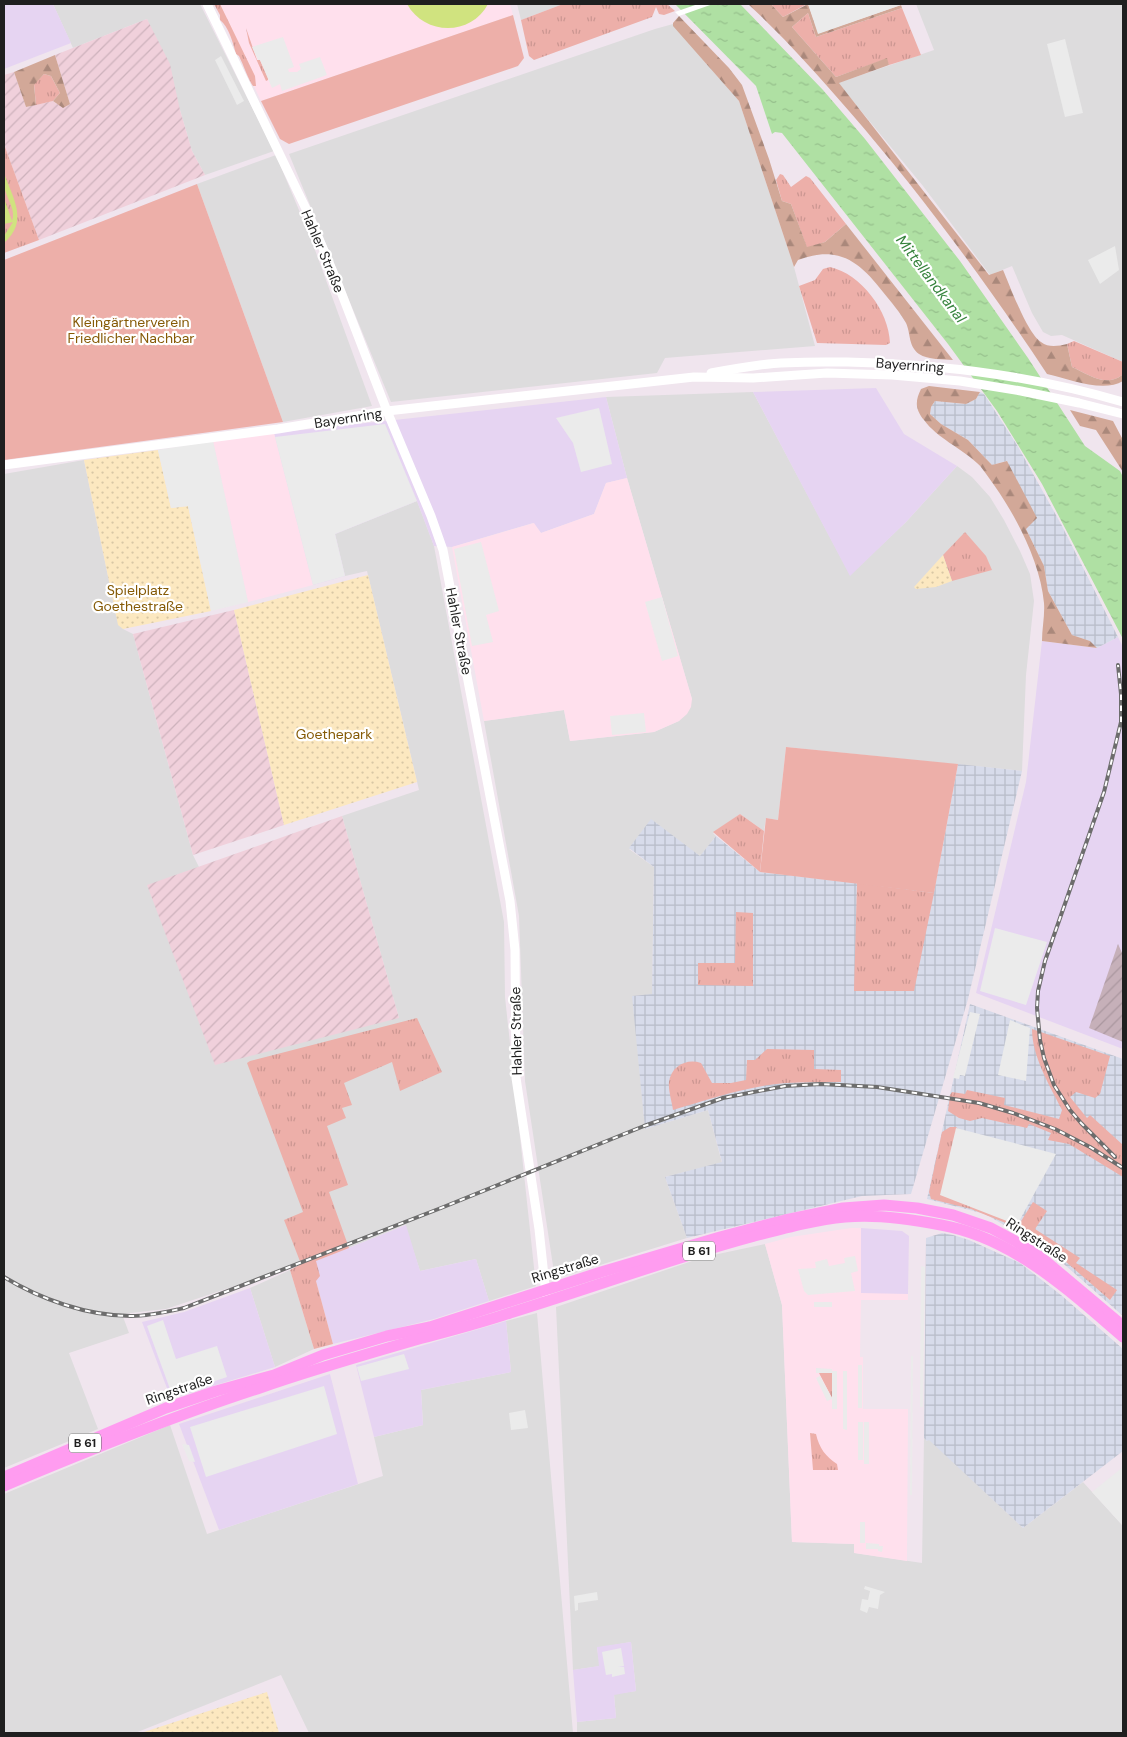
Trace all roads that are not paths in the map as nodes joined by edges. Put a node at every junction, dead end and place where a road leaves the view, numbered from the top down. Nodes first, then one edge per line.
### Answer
1 (206, 4) edge
2 (694, 377) junction
3 (1123, 402) edge
4 (387, 411) junction
5 (1123, 414) edge
6 (4, 466) edge
7 (545, 1290) junction
8 (546, 1302) junction
9 (1123, 1326) edge
10 (1123, 1337) edge
11 (4, 1477) edge
12 (4, 1486) edge

1 - 4 street, Hahler Straße
2 - 3 street, Bayernring
2 - 4 street, Bayernring
2 - 5 street, Bayernring
4 - 6 street, Bayernring
4 - 7 street, Hahler Straße
7 - 8 street, Hahler Straße
7 - 9 main road, Ringstraße / B 61
7 - 11 main road, Ringstraße / B 61
8 - 10 main road, Ringstraße / B 61
8 - 12 main road, Ringstraße / B 61

